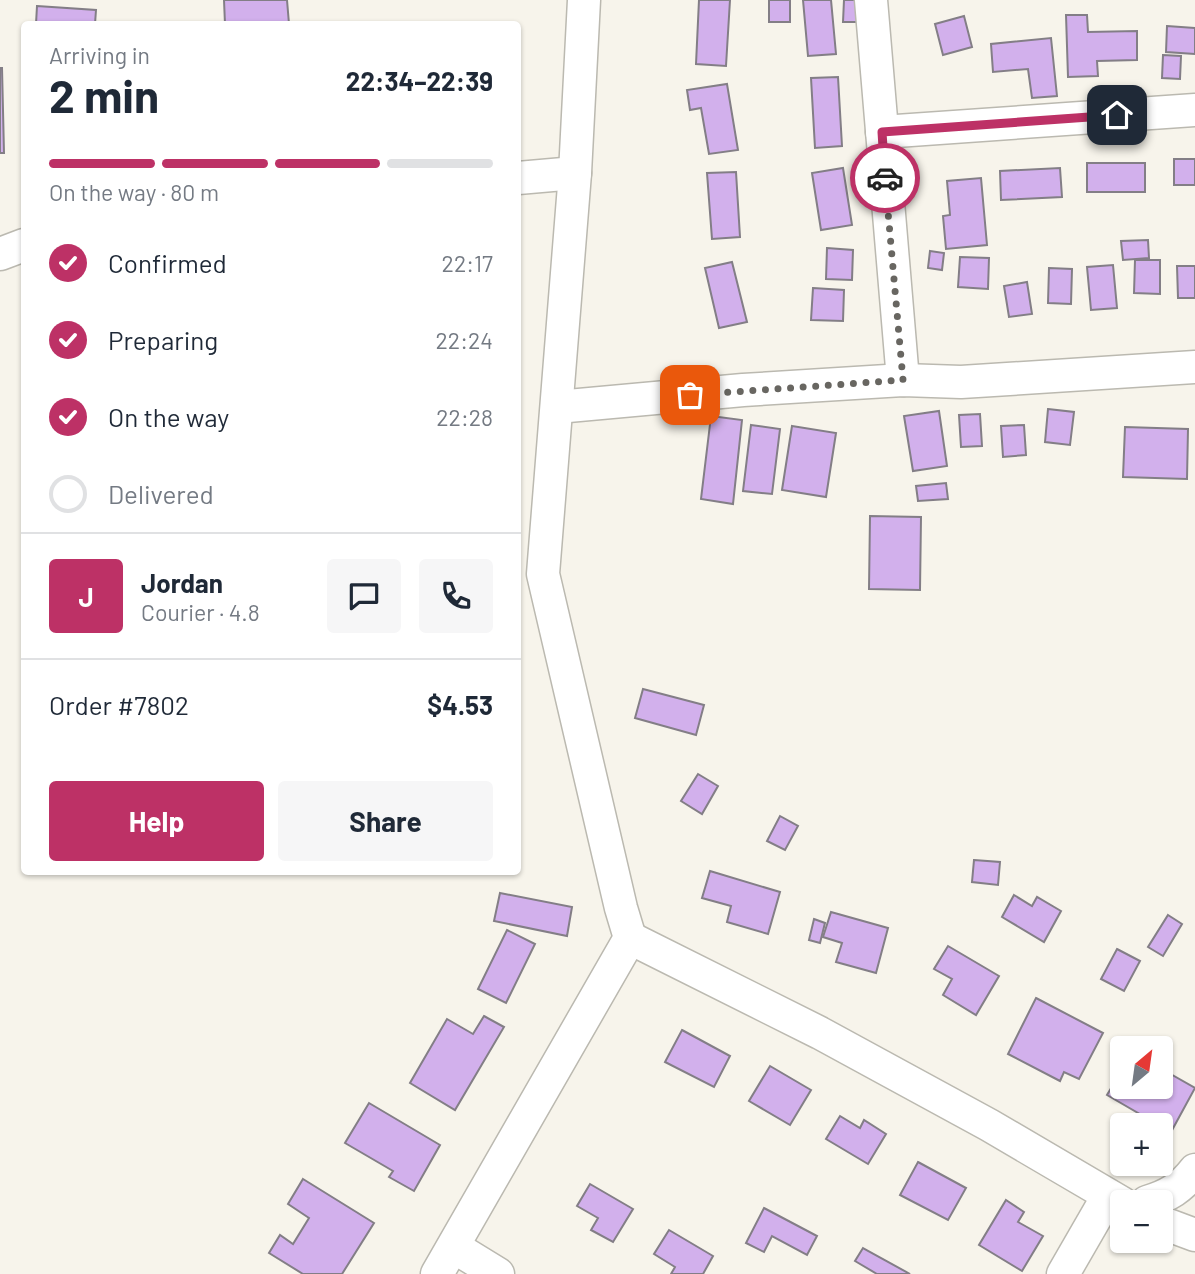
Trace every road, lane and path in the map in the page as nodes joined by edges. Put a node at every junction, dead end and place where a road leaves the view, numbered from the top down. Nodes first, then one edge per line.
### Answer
1 (584, 0) edge
2 (871, 0) edge
3 (1195, 110) edge
4 (882, 132) junction
5 (575, 173) junction
6 (521, 178) edge
7 (21, 246) edge
8 (0, 254) edge
9 (1195, 368) edge
10 (903, 380) junction
11 (558, 407) junction
12 (630, 938) junction
13 (1195, 1170) edge
14 (1173, 1192) edge
15 (1110, 1197) edge
16 (1110, 1207) edge
17 (1173, 1227) edge
18 (1195, 1235) edge
19 (454, 1247) junction
20 (437, 1274) edge
21 (498, 1274) edge
22 (1063, 1274) edge

1 - 5 street
2 - 4 street
3 - 4 street
4 - 10 street
5 - 6 street
5 - 11 street
7 - 8 street
9 - 10 street
10 - 11 street
11 - 12 street
12 - 15 street
12 - 19 street
13 - 14 street
16 - 22 street
17 - 18 street
19 - 20 street
19 - 21 street

